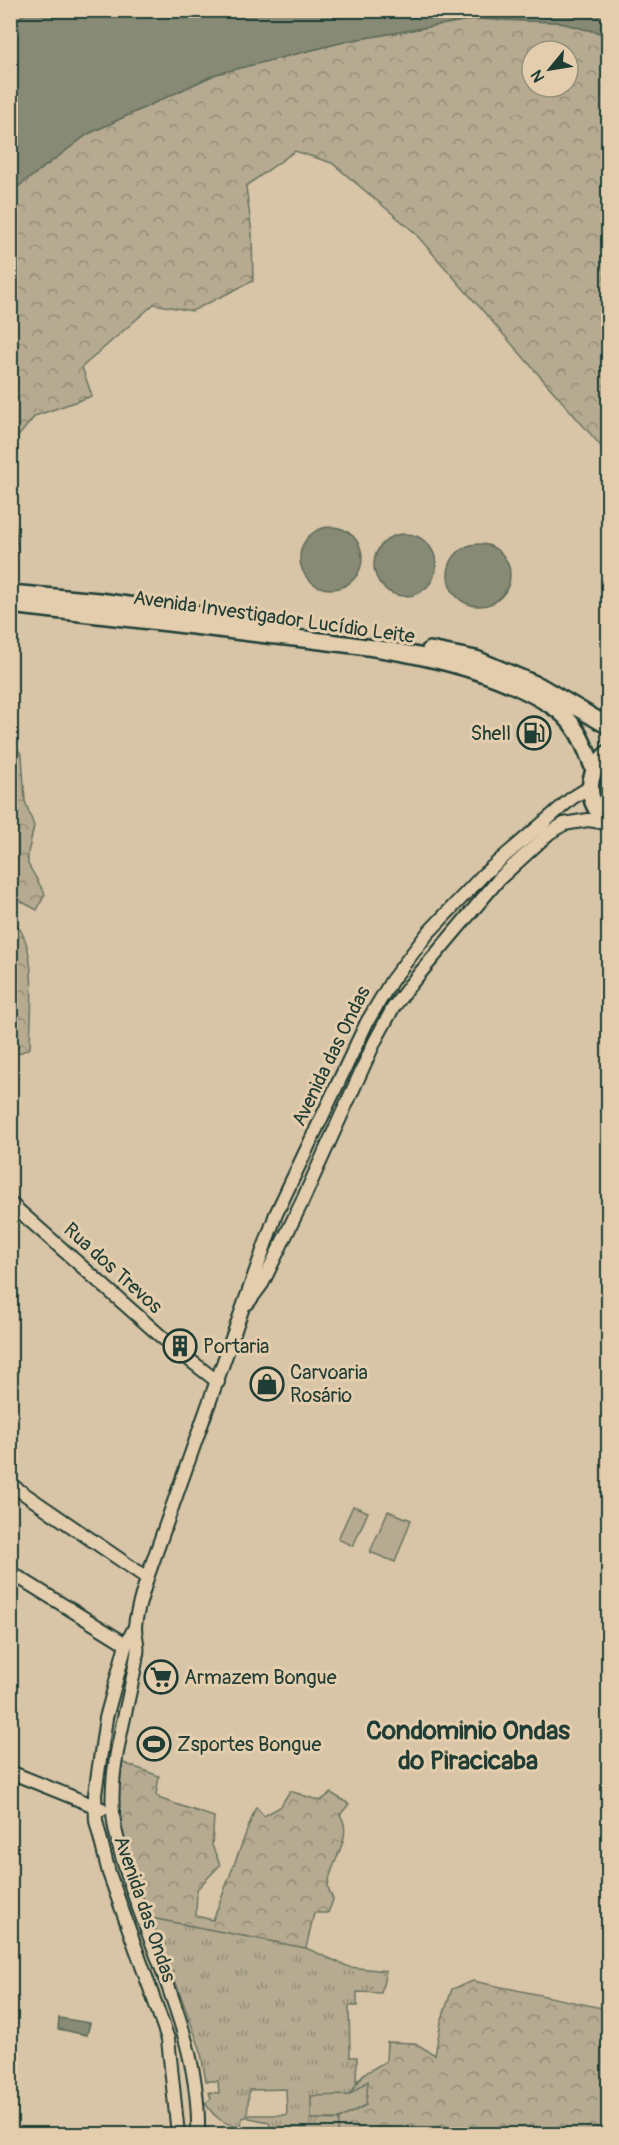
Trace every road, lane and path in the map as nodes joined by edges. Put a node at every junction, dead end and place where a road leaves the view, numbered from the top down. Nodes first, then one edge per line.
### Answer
1 (10, 593) edge
2 (10, 605) edge
3 (609, 726) edge
4 (609, 753) edge
5 (594, 770) junction
6 (590, 787) junction
7 (609, 822) edge
8 (438, 922) junction
9 (402, 997) junction
10 (311, 1142) junction
11 (10, 1203) edge
12 (301, 1204) junction
13 (276, 1214) junction
14 (262, 1284) junction
15 (243, 1308) junction
16 (218, 1382) junction
17 (10, 1484) edge
18 (10, 1572) edge
19 (147, 1578) junction
20 (135, 1627) junction
21 (126, 1644) junction
22 (115, 1685) junction
23 (130, 1690) junction
24 (110, 1704) junction
25 (127, 1711) junction
26 (10, 1772) edge
27 (96, 1806) junction
28 (113, 1816) junction
29 (178, 2132) edge
30 (198, 2134) edge

1 - 3 main road, Avenida Investigador Lucídio Leite
2 - 5 main road, Avenida Investigador Lucídio Leite
4 - 5 main road
5 - 6 main road
6 - 7 main road
6 - 8 street, Avenida das Ondas
7 - 9 street, Avenida das Ondas
8 - 9 street
8 - 10 street, Avenida das Ondas
9 - 12 street, Avenida das Ondas
10 - 12 street
10 - 13 street, Avenida das Ondas
11 - 16 street, Rua dos Trevos
12 - 14 street, Avenida das Ondas
13 - 14 street
13 - 15 street, Avenida das Ondas
14 - 15 street, Avenida das Ondas
15 - 16 street, Avenida das Ondas
16 - 19 street, Avenida das Ondas
17 - 19 street
18 - 21 street
19 - 20 street, Avenida das Ondas
20 - 21 street, Avenida das Ondas
20 - 23 street, Avenida das Ondas
21 - 22 street, Avenida das Ondas
22 - 23 street
22 - 24 street, Avenida das Ondas
23 - 25 street, Avenida das Ondas
24 - 25 street
24 - 27 street, Avenida das Ondas
25 - 28 street, Avenida das Ondas
26 - 27 street
27 - 28 street
27 - 29 street, Avenida das Ondas
28 - 30 street, Avenida das Ondas

